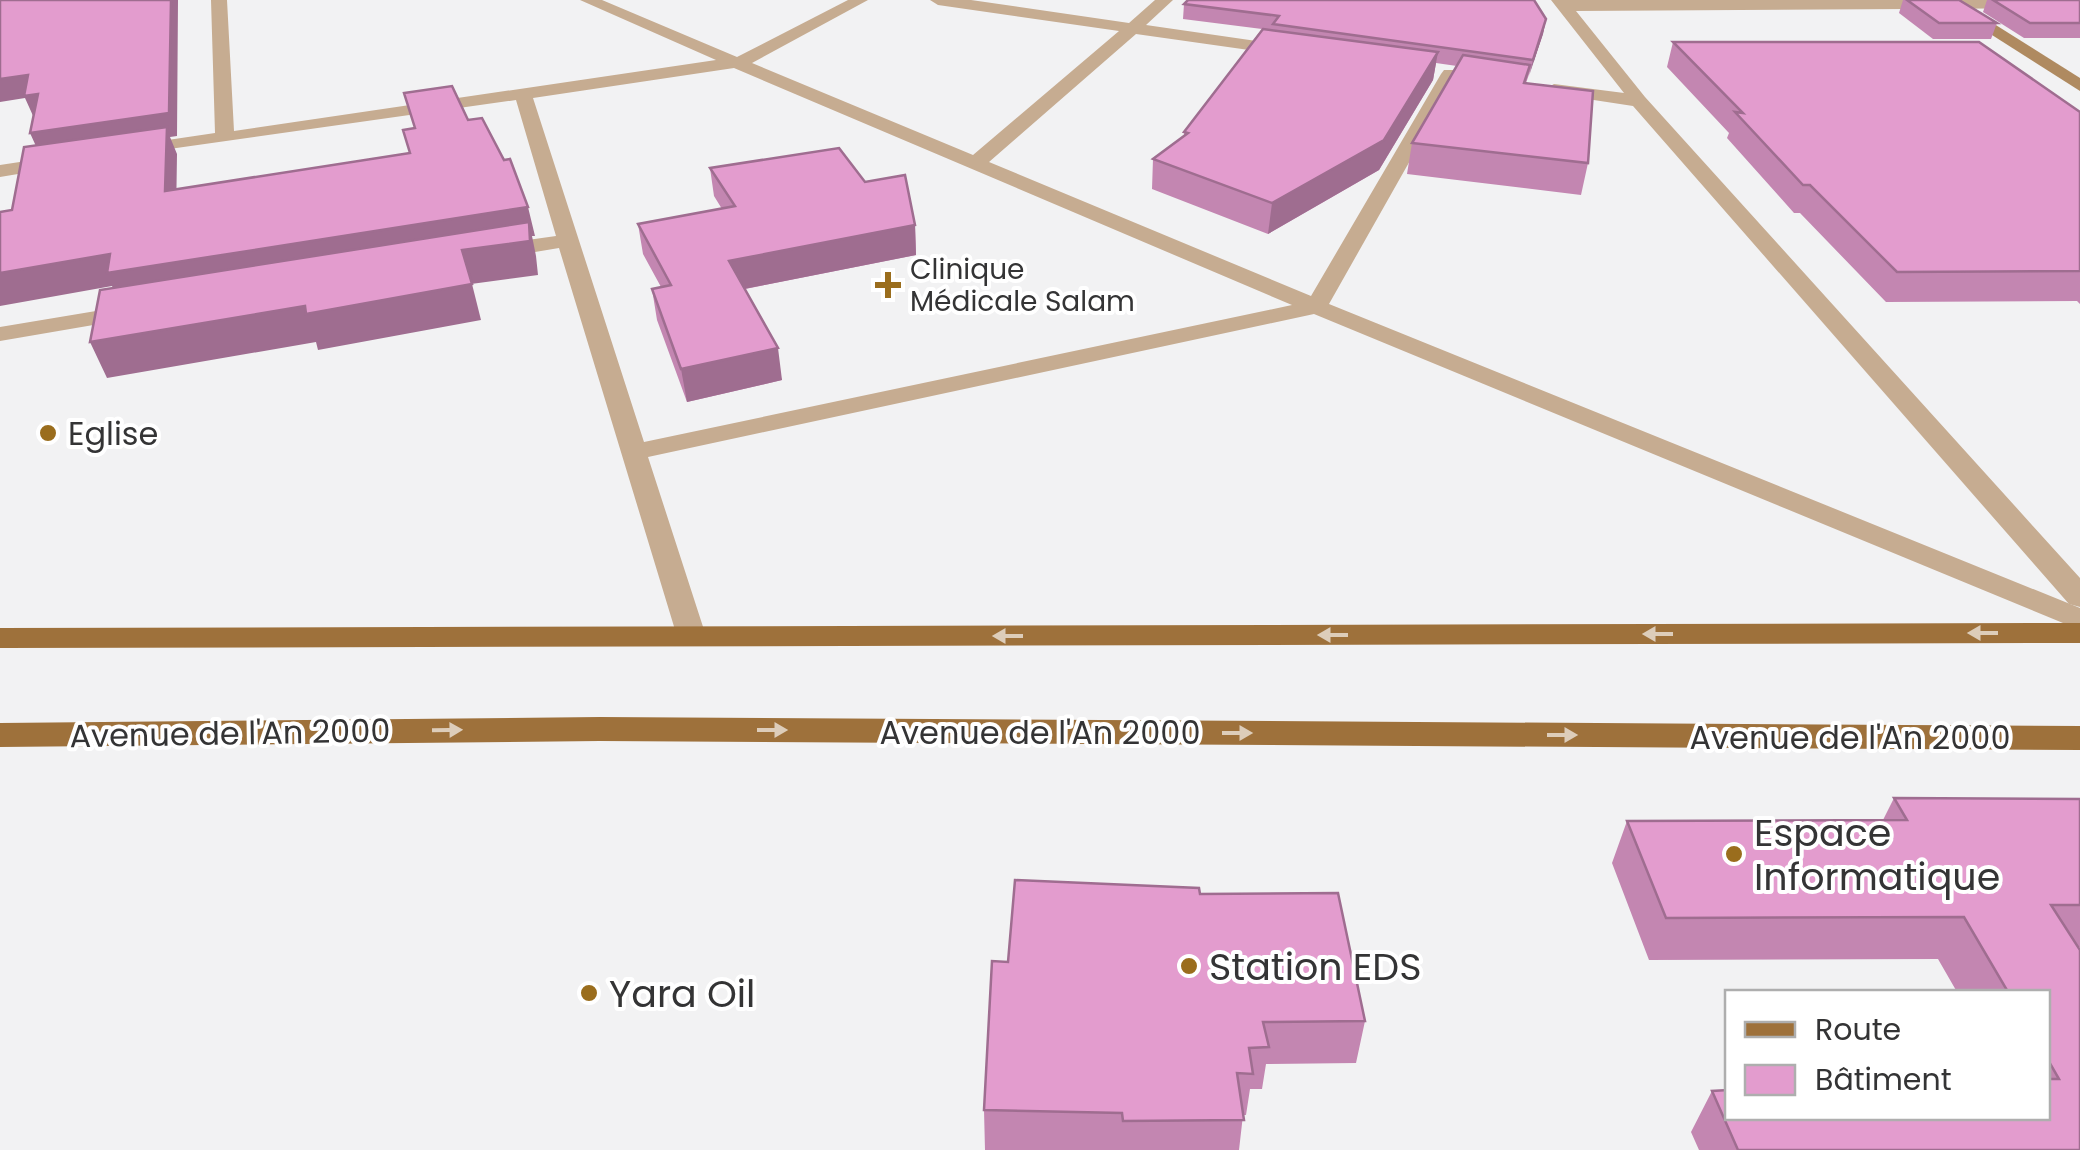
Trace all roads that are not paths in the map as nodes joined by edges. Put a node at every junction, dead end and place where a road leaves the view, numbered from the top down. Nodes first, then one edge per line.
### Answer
1 (218, 0) edge
2 (588, 0) edge
3 (860, 0) edge
4 (938, 0) edge
5 (1164, 0) edge
6 (1947, 2) edge
7 (1561, 3) edge
8 (2080, 3) edge
9 (1132, 28) junction
10 (1319, 55) edge
11 (740, 62) junction
12 (1450, 74) edge
13 (2080, 86) edge
14 (1544, 88) edge
15 (523, 94) junction
16 (1638, 101) junction
17 (224, 138) junction
18 (112, 154) edge
19 (75, 160) edge
20 (976, 162) junction
21 (0, 171) edge
22 (569, 240) junction
23 (471, 256) edge
24 (1316, 307) junction
25 (157, 308) edge
26 (0, 334) edge
27 (635, 452) junction
28 (2080, 597) edge
29 (2080, 620) edge
30 (2080, 633) edge
31 (690, 636) junction
32 (0, 638) edge
33 (0, 735) edge
34 (2080, 738) edge

1 - 17 street
2 - 11 street
3 - 11 street
4 - 9 street
5 - 9 street
6 - 7 street
6 - 8 street
6 - 13 street
7 - 16 street
9 - 10 street
9 - 20 street
11 - 15 street
11 - 20 street
12 - 24 street
14 - 16 street
15 - 17 street
15 - 22 street
16 - 28 street
17 - 18 street
19 - 21 street
20 - 24 street
22 - 23 street
22 - 27 street
24 - 27 street
24 - 29 street
25 - 26 street
27 - 31 street
30 -> 31 main road
31 - 32 main road
33 -> 34 main road, Avenue de l'An 2000

